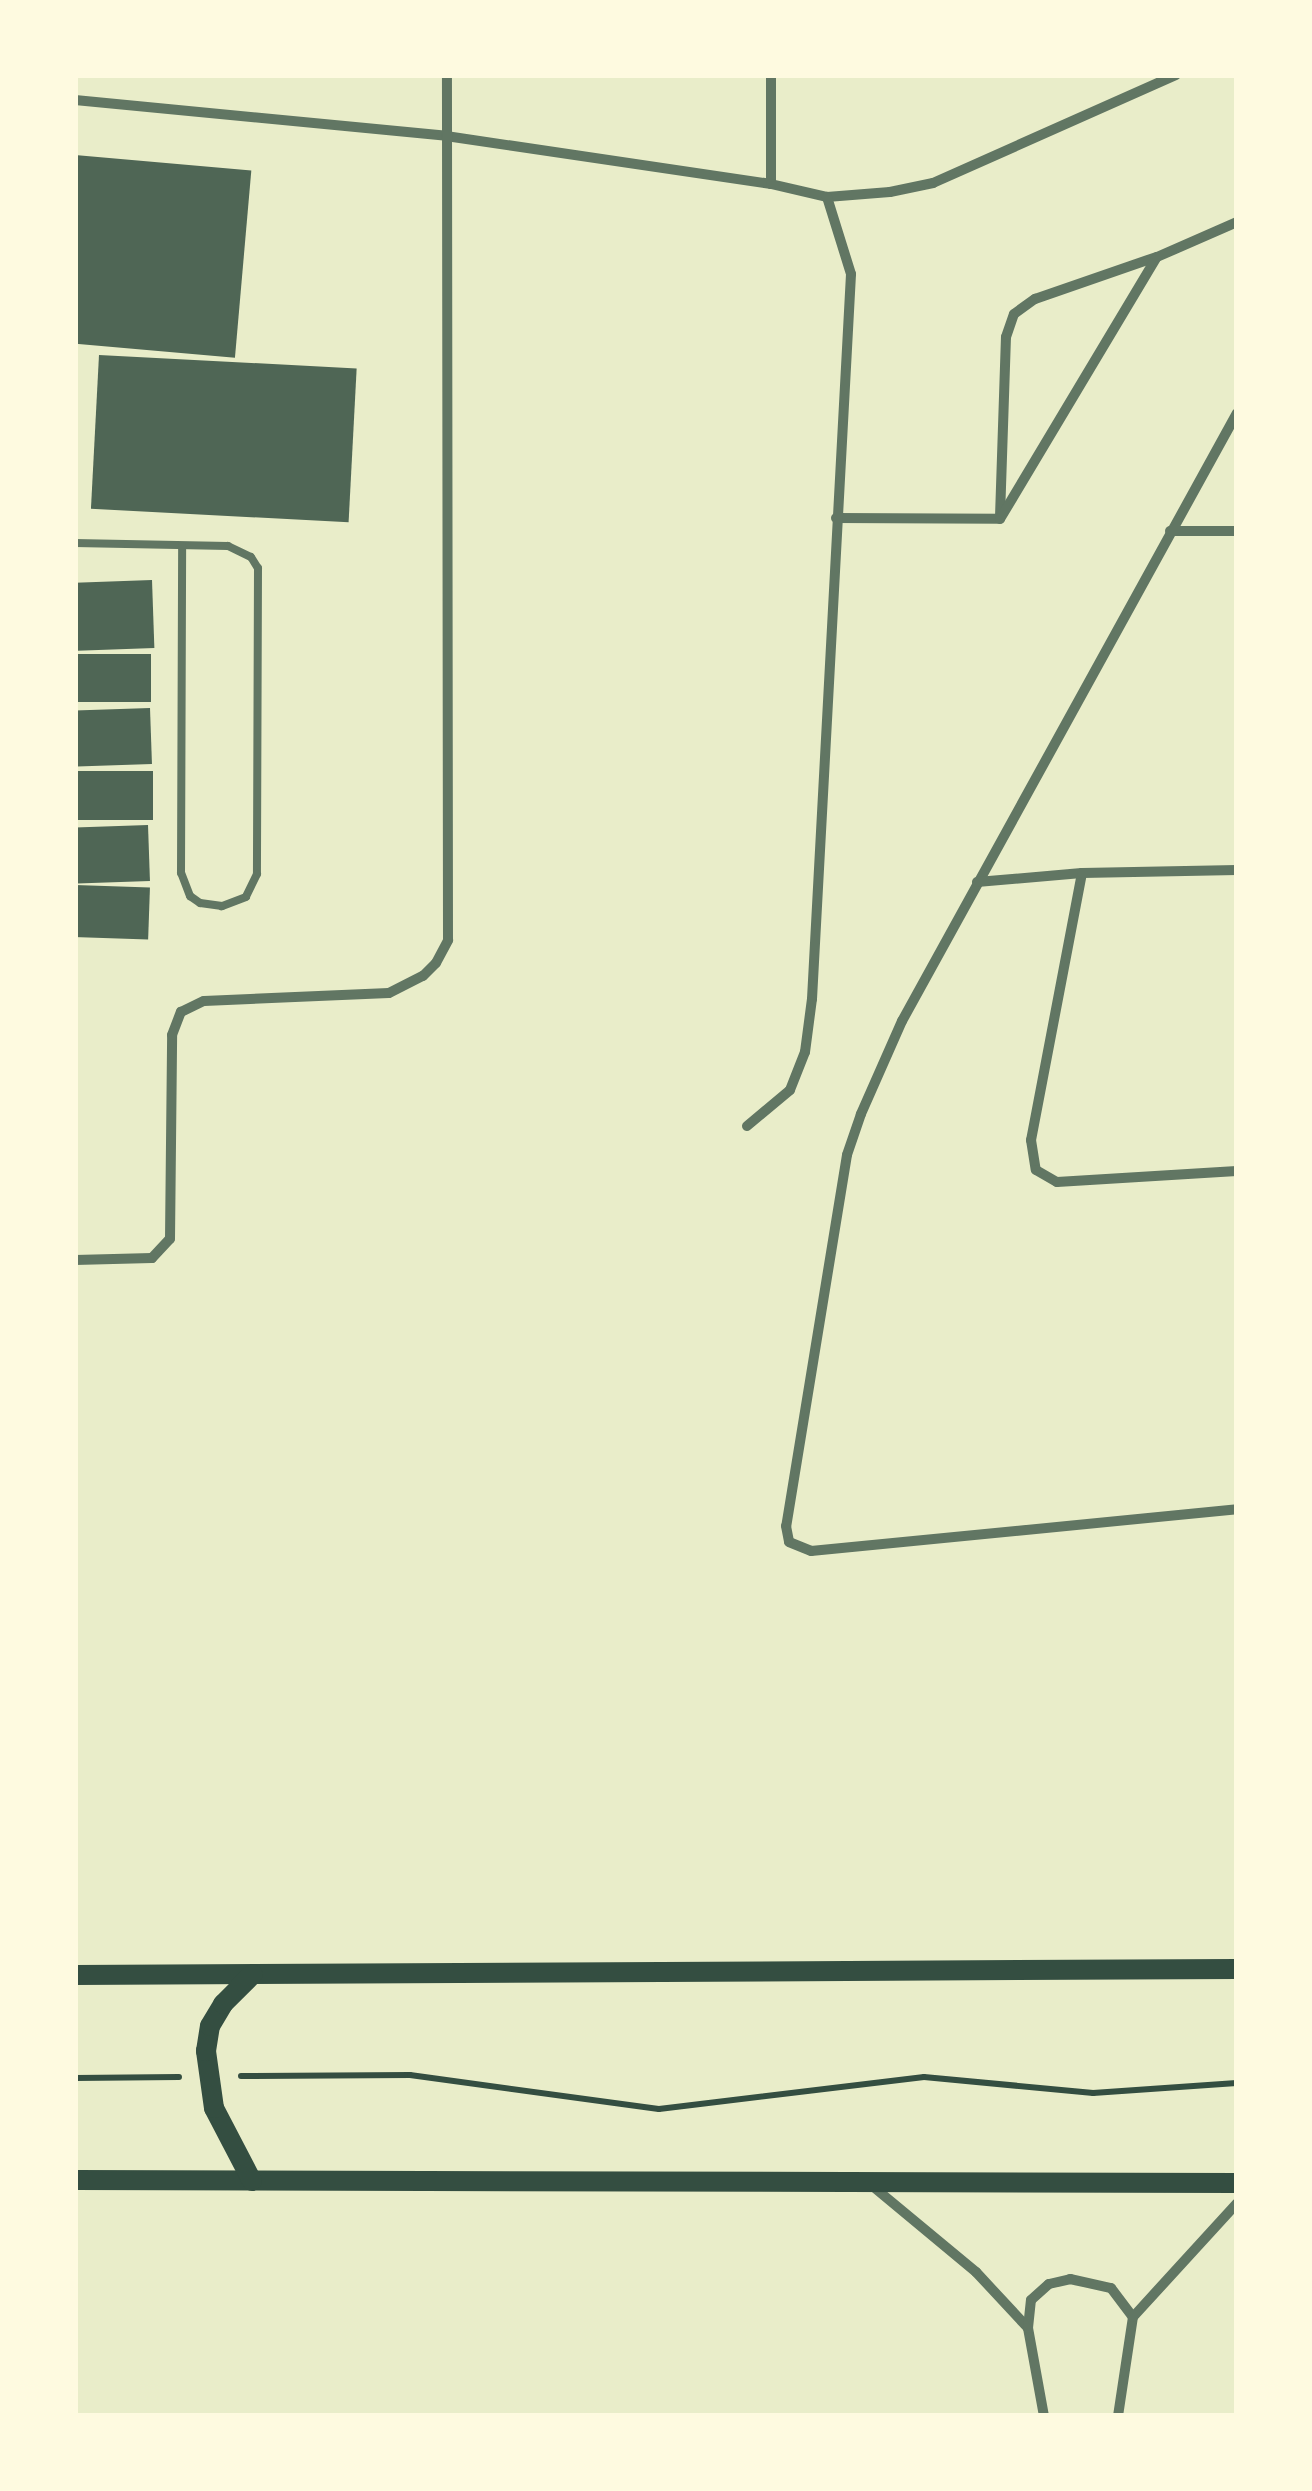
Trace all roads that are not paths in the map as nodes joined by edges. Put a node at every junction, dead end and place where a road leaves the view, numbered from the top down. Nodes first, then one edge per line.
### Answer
1 (447, 75) edge
2 (771, 75) edge
3 (1176, 75) edge
4 (75, 100) edge
5 (446, 136) junction
6 (771, 184) junction
7 (827, 197) junction
8 (1237, 222) edge
9 (1157, 257) junction
10 (1237, 414) edge
11 (836, 518) junction
12 (1000, 520) junction
13 (1170, 531) junction
14 (1237, 531) edge
15 (75, 544) edge
16 (182, 546) junction
17 (1237, 870) edge
18 (1082, 872) junction
19 (977, 882) junction
20 (747, 1126) dead end
21 (1237, 1171) edge
22 (75, 1260) edge
23 (1237, 1509) edge
24 (1237, 1968) edge
25 (75, 1974) edge
26 (254, 1974) junction
27 (75, 2180) edge
28 (252, 2181) junction
29 (869, 2183) junction
30 (1237, 2183) edge
31 (1237, 2204) edge
32 (1132, 2316) junction
33 (1028, 2328) junction
34 (1044, 2416) edge
35 (1118, 2416) edge

1 - 5 street
2 - 6 street
3 - 7 street
4 - 5 street
5 - 6 street
5 - 22 street
6 - 7 street
7 - 11 street
8 - 9 street
9 - 12 street
9 - 12 street
10 - 13 street
11 - 12 street
11 - 20 street
13 - 14 street
13 - 19 street
15 - 16 lane
16 - 16 lane
17 - 18 street
18 - 19 street
18 - 21 street
19 - 23 street
24 - 26 main road
25 - 26 main road
26 - 28 main road
27 - 28 main road
28 - 29 main road
29 - 30 main road
29 - 33 street
31 - 32 street
32 - 33 street
32 - 35 street
33 - 34 street

